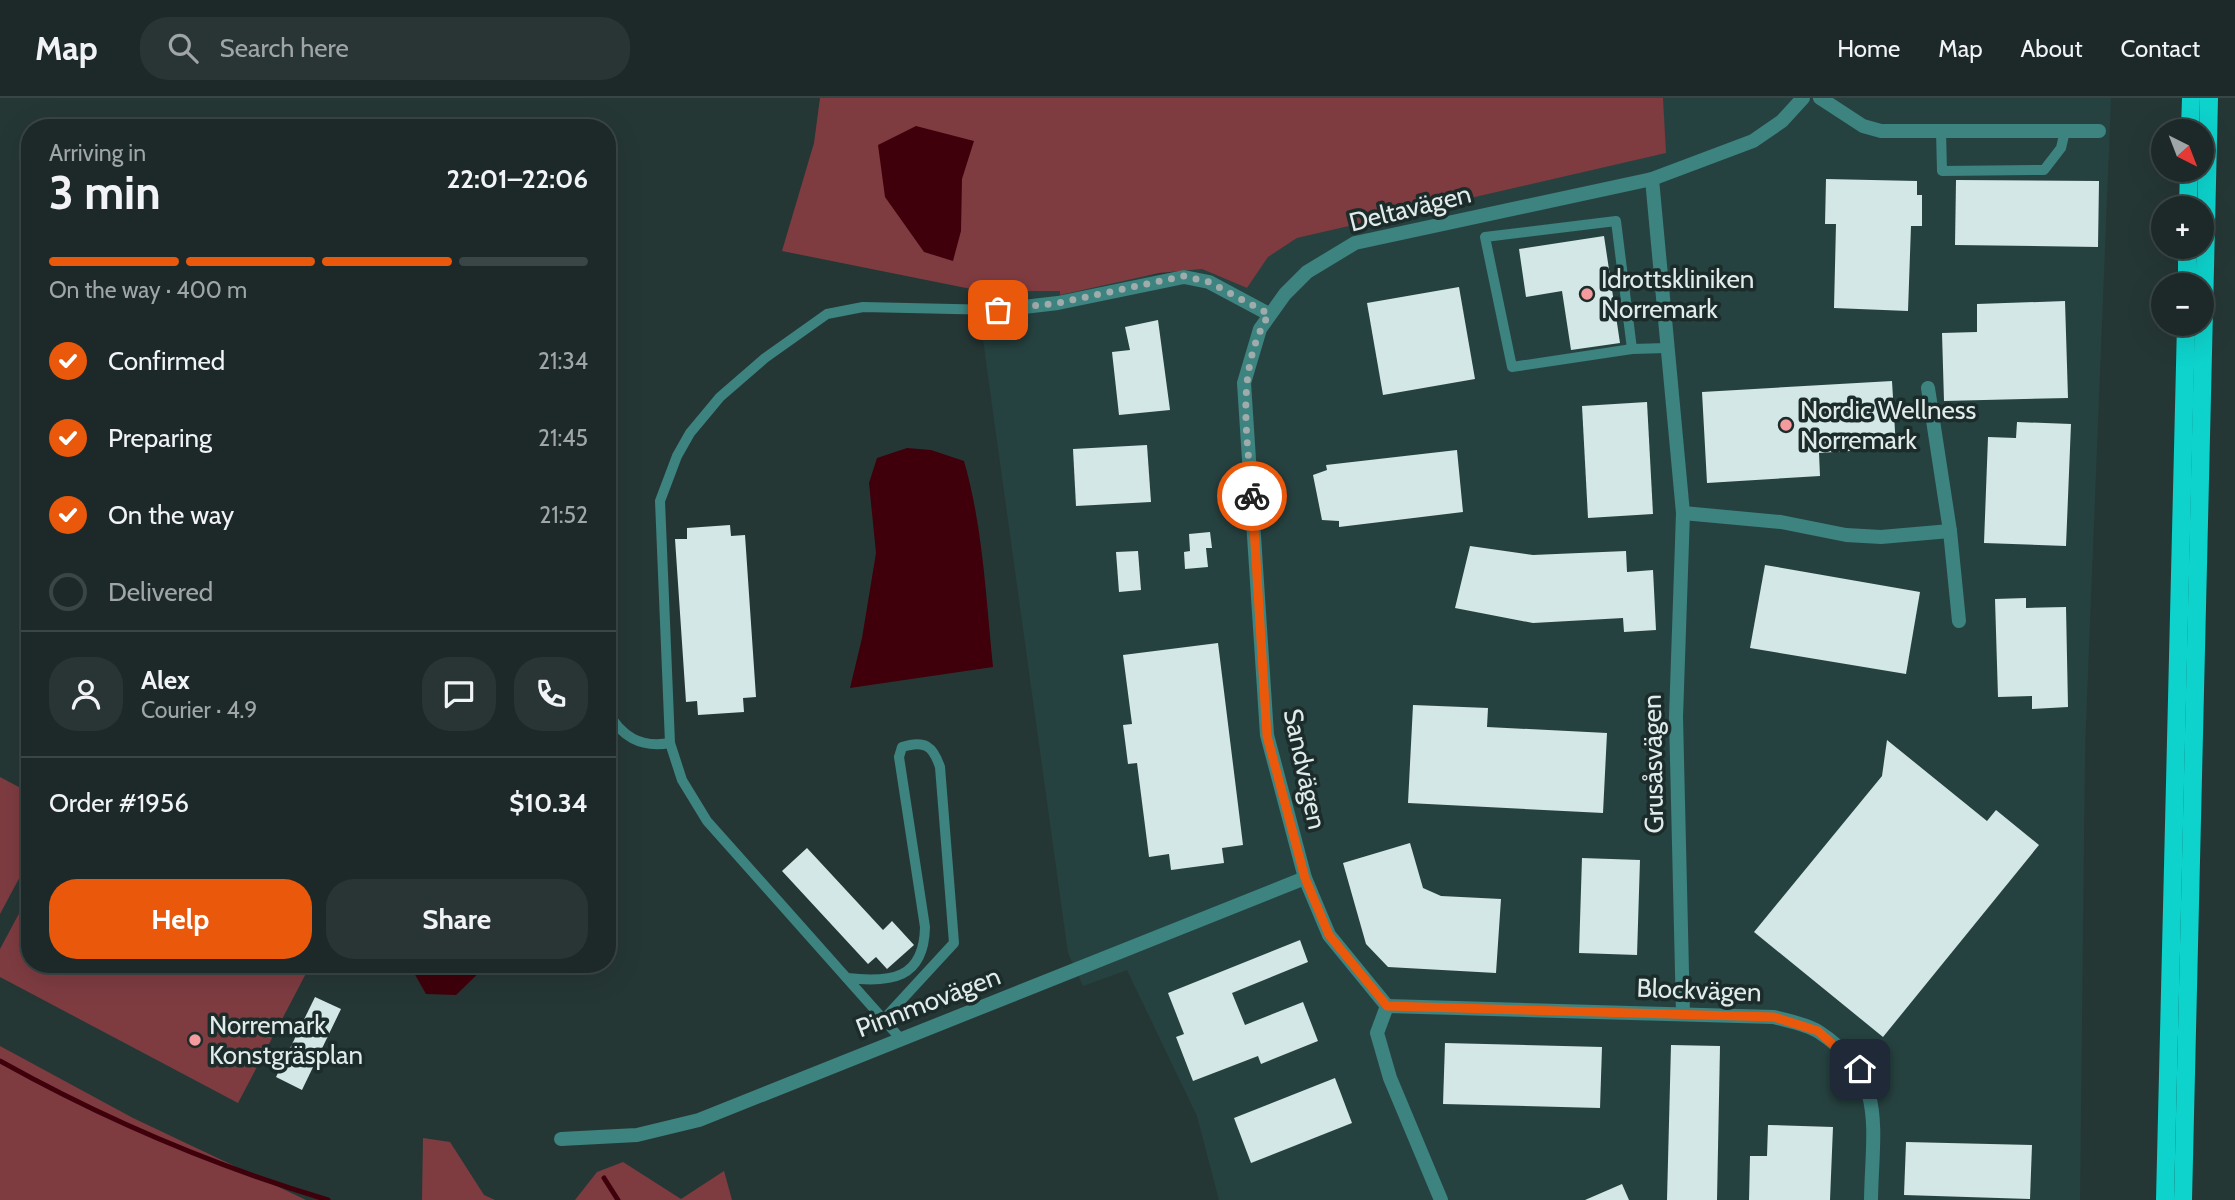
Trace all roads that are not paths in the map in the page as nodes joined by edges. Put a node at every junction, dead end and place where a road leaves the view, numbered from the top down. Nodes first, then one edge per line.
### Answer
1 (1803, 98) edge
2 (1820, 98) edge
3 (2191, 98) edge
4 (2208, 98) edge
5 (2190, 119) edge
6 (1941, 131) junction
7 (2065, 131) junction
8 (2099, 131) dead end
9 (1652, 179) junction
10 (998, 310) joint
11 (1269, 314) junction
12 (2186, 336) edge
13 (1667, 348) junction
14 (1632, 349) junction
15 (1928, 388) dead end
16 (1683, 513) junction
17 (1950, 531) junction
18 (1959, 621) dead end
19 (616, 726) edge
20 (670, 743) junction
21 (1305, 878) junction
22 (847, 978) junction
23 (1387, 1006) junction
24 (1683, 1014) junction
25 (884, 1019) junction
26 (900, 1038) junction
27 (561, 1139) dead end
28 (1441, 1200) edge
29 (1871, 1200) edge
30 (2165, 1200) edge
31 (2183, 1200) edge

1 - 9 street, Deltavägen
2 - 6 street
3 - 5 main road
4 - 31 main road
6 - 7 street
6 - 7 lane
7 - 8 street
9 - 11 street, Deltavägen
9 - 13 street, Grusåsvägen
10 - 11 street
10 - 20 lane
11 - 21 street, Sandvägen
12 - 30 main road
13 - 14 lane
13 - 16 street, Grusåsvägen
14 - 14 lane
15 - 17 street
16 - 17 street
16 - 24 street, Grusåsvägen
17 - 18 street
19 - 20 lane
20 - 22 lane
21 - 23 street, Sandvägen
21 - 26 street, Pinnmovägen
22 - 25 lane
22 - 25 lane
23 - 24 street, Blockvägen
23 - 28 street
24 - 29 street, Blockvägen
25 - 26 lane
26 - 27 street, Pinnmovägen

